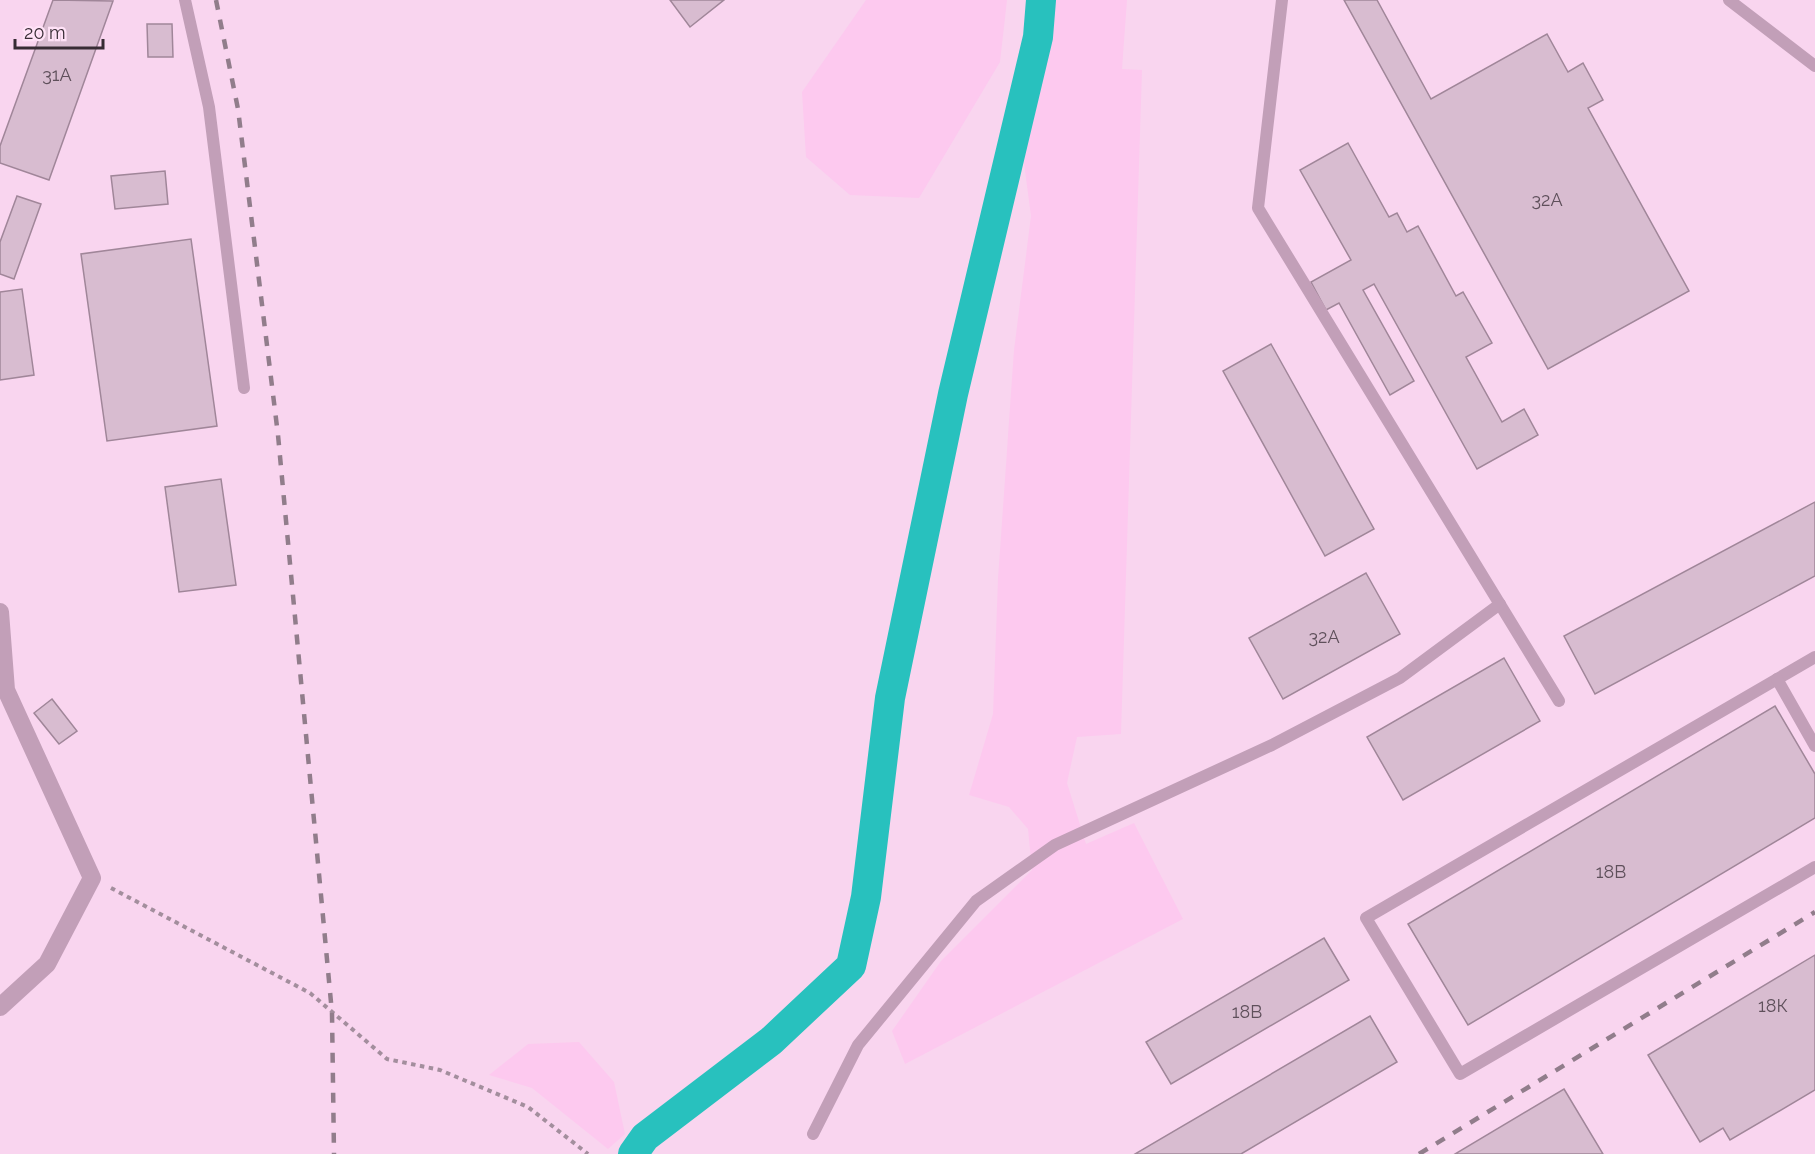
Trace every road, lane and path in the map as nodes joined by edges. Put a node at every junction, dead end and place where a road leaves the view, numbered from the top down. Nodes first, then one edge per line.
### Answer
1 (185, 0) edge
2 (1282, 0) edge
3 (1730, 0) edge
4 (1815, 66) edge
5 (244, 388) dead end
6 (1500, 604) junction
7 (0, 612) edge
8 (1815, 657) edge
9 (1777, 679) junction
10 (1559, 701) dead end
11 (1815, 746) edge
12 (1815, 867) edge
13 (92, 878) junction
14 (0, 1006) edge
15 (813, 1134) dead end
16 (588, 1154) edge

1 - 5 lane
2 - 6 lane
3 - 4 lane
6 - 10 lane
6 - 15 lane
7 - 13 street
8 - 9 lane
9 - 11 lane
9 - 12 lane
13 - 14 street
13 - 16 path

